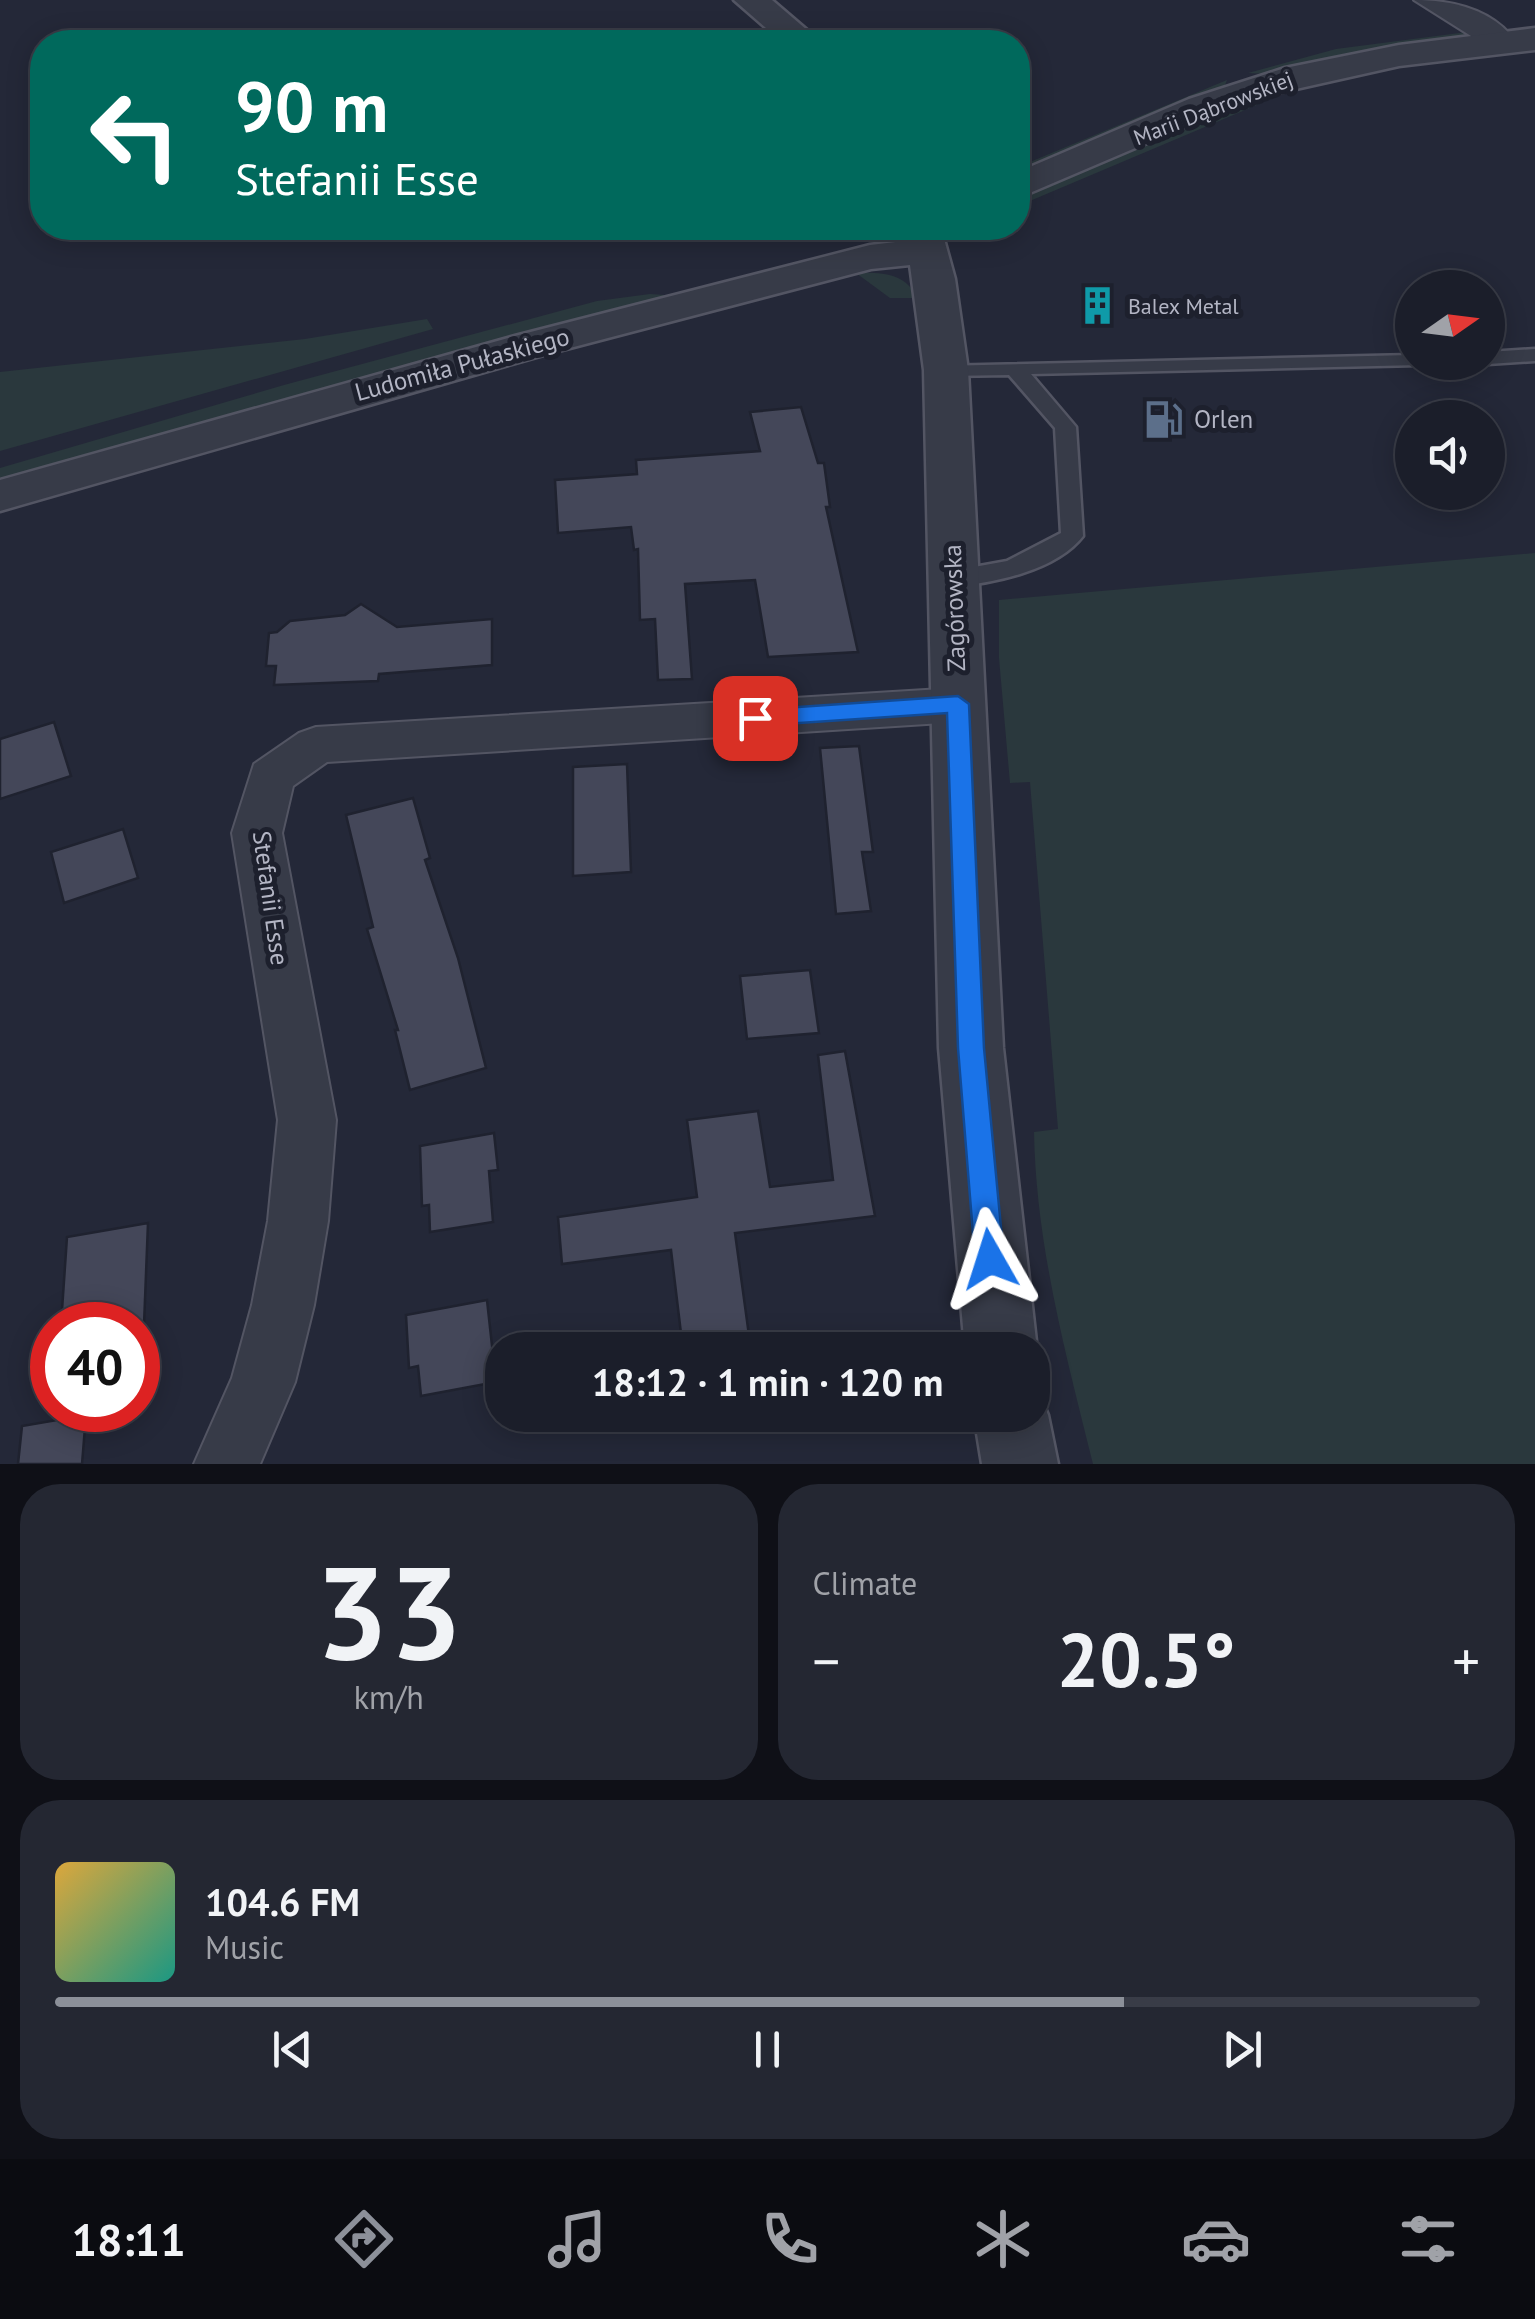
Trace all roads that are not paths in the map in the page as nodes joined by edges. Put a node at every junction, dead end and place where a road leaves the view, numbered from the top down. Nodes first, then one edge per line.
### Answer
1 (751, 0) edge
2 (1429, 0) edge
3 (788, 30) edge
4 (1518, 40) edge
5 (1030, 181) edge
6 (925, 240) edge
7 (1535, 354) edge
8 (1505, 357) edge
9 (1395, 361) edge
10 (1016, 368) junction
11 (946, 370) junction
12 (0, 496) edge
13 (952, 578) junction
14 (958, 704) junction
15 (999, 1332) edge
16 (1014, 1432) edge
17 (227, 1464) edge
18 (1020, 1464) edge

1 - 3 street
2 - 4 street
4 - 5 street, Marii Dąbrowskiej
6 - 11 street, Zagórowska
6 - 12 street, Ludomiła Pułaskiego
7 - 8 lane
9 - 10 lane
10 - 11 lane
10 - 13 lane
11 - 13 street, Zagórowska
13 - 14 street, Zagórowska
14 - 15 street, Zagórowska
14 - 17 street, Stefanii Esse
16 - 18 street

